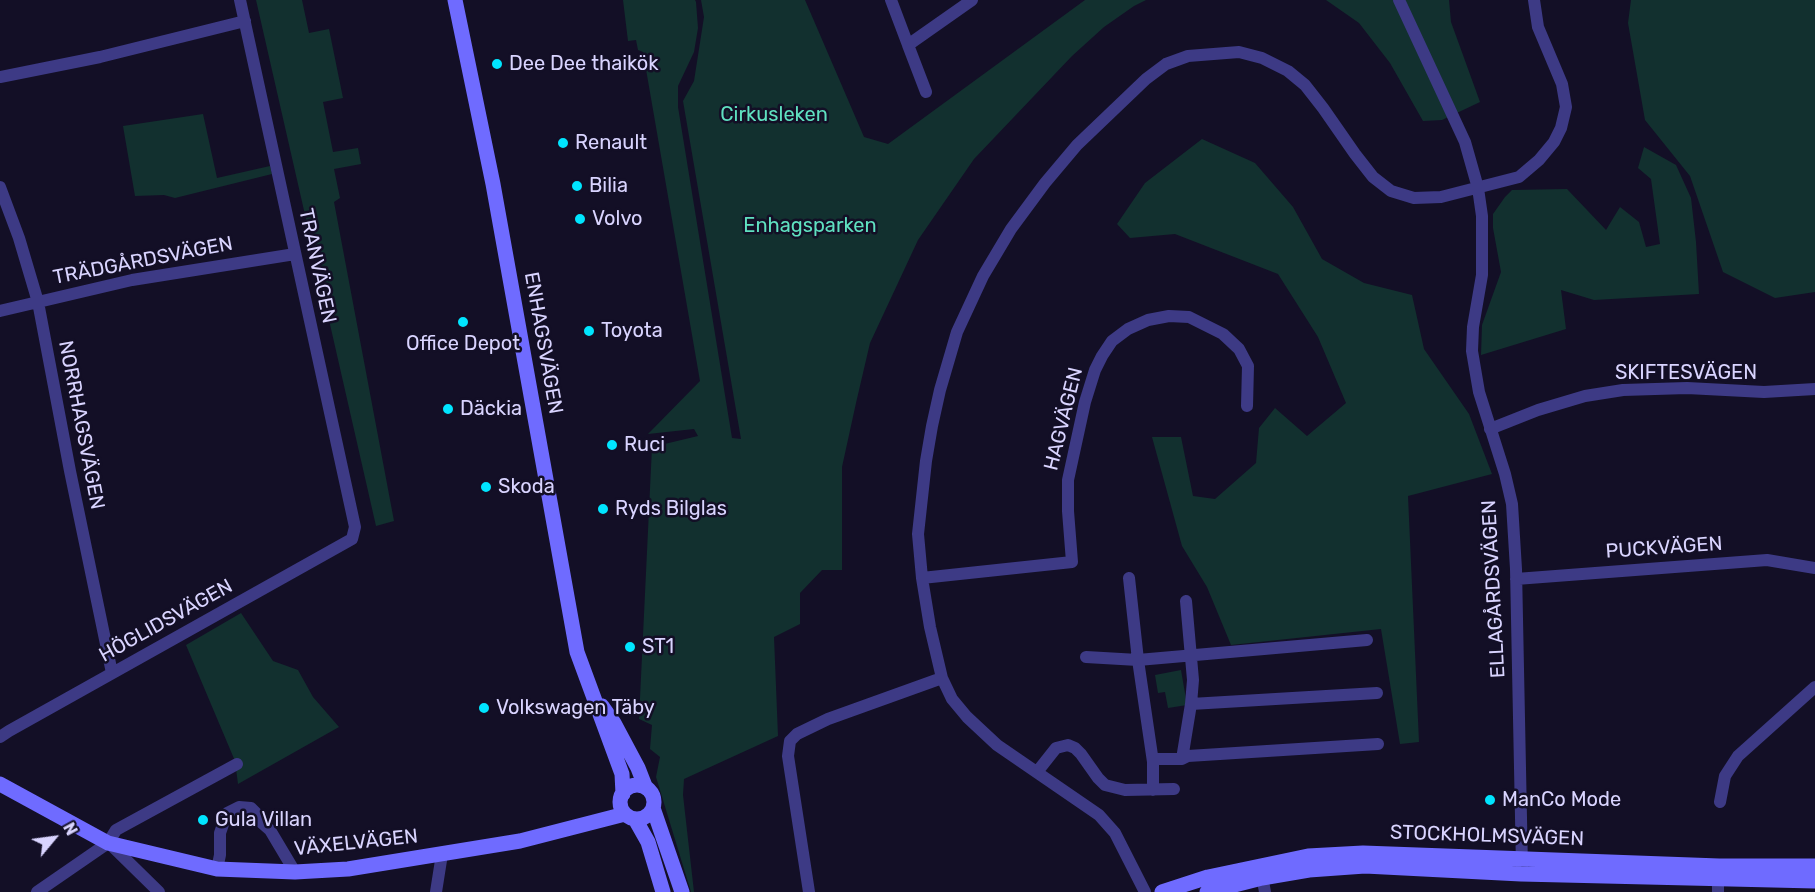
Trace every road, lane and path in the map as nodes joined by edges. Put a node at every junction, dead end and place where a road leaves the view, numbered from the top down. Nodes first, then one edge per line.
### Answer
1 (240, 0) edge
2 (455, 0) edge
3 (891, 0) edge
4 (972, 0) edge
5 (1399, 0) edge
6 (1533, 0) edge
7 (245, 21) junction
8 (909, 45) junction
9 (0, 77) edge
10 (926, 92) dead end
11 (0, 187) edge
12 (1478, 188) junction
13 (295, 254) junction
14 (38, 302) junction
15 (0, 311) edge
16 (1815, 388) edge
17 (1247, 406) dead end
18 (1490, 429) junction
19 (351, 539) joint
20 (1815, 568) edge
21 (922, 578) junction
22 (1129, 578) dead end
23 (1516, 579) junction
24 (1186, 601) dead end
25 (1367, 640) dead end
26 (1191, 654) junction
27 (1086, 657) dead end
28 (1138, 660) junction
29 (112, 674) junction
30 (942, 678) junction
31 (1815, 687) edge
32 (592, 691) junction
33 (1377, 693) dead end
34 (1191, 704) junction
35 (0, 737) edge
36 (1378, 744) dead end
37 (1182, 759) junction
38 (1153, 762) junction
39 (237, 765) dead end
40 (1036, 772) junction
41 (0, 784) edge
42 (645, 786) junction
43 (1174, 789) dead end
44 (1153, 790) junction
45 (622, 796) junction
46 (1720, 802) dead end
47 (653, 808) junction
48 (630, 816) junction
49 (573, 827) junction
50 (108, 843) junction
51 (442, 854) junction
52 (1522, 857) junction
53 (1815, 866) edge
54 (217, 869) junction
55 (295, 872) junction
56 (1521, 874) junction
57 (1262, 879) edge
58 (1718, 879) edge
59 (1815, 881) edge
60 (37, 892) edge
61 (159, 892) edge
62 (436, 892) edge
63 (663, 892) edge
64 (682, 892) edge
65 (809, 892) edge
66 (1145, 892) edge
67 (1162, 892) edge
68 (1207, 892) edge

1 - 7 street, TRANVÄGEN
2 - 32 street, ENHAGSVÄGEN
3 - 8 street
4 - 8 street
5 - 12 street, ELLAGÅRDSVÄGEN
6 - 12 street
7 - 9 street
7 - 13 street, TRANVÄGEN
8 - 10 street
11 - 14 street, NORRHAGSVÄGEN
12 - 18 street, ELLAGÅRDSVÄGEN
12 - 21 street
13 - 14 street, TRÄDGÅRDSVÄGEN
13 - 19 street, TRANVÄGEN
14 - 15 street, TRÄDGÅRDSVÄGEN
14 - 29 street, NORRHAGSVÄGEN
16 - 18 street, SKIFTESVÄGEN
17 - 21 street, HAGVÄGEN
18 - 23 street, ELLAGÅRDSVÄGEN
19 - 29 street, HÖGLIDSVÄGEN
20 - 23 street, PUCKVÄGEN
21 - 30 street
22 - 28 street
23 - 52 street, ELLAGÅRDSVÄGEN
24 - 26 street
25 - 26 street
26 - 28 street
26 - 34 street
27 - 28 street
28 - 38 street
29 - 35 street, HÖGLIDSVÄGEN
30 - 40 street
30 - 65 street
31 - 46 street
32 - 42 street, ENHAGSVÄGEN
32 - 45 street, ENHAGSVÄGEN
33 - 34 street
34 - 37 street
36 - 37 street
37 - 38 street
38 - 44 street
39 - 50 street
40 - 44 street
40 - 66 street
41 - 50 street, VÄXELVÄGEN
42 - 45 street
42 - 47 street
43 - 44 street
45 - 48 street
45 - 49 street
47 - 48 street
47 - 64 street
48 - 49 street, VÄXELVÄGEN
48 - 63 street
49 - 51 street, VÄXELVÄGEN
50 - 54 street, VÄXELVÄGEN
50 - 60 street
50 - 61 street
51 - 55 street, VÄXELVÄGEN
51 - 62 street
52 - 56 street, ELLAGÅRDSVÄGEN
52 - 57 street, STOCKHOLMSVÄGEN
52 - 58 street, STOCKHOLMSVÄGEN
53 - 58 street, STOCKHOLMSVÄGEN
54 - 55 street, VÄXELVÄGEN
54 - 55 street
56 - 57 street, STOCKHOLMSVÄGEN
56 - 58 street, STOCKHOLMSVÄGEN
57 - 67 street, STOCKHOLMSVÄGEN
57 - 68 street, STOCKHOLMSVÄGEN
58 - 59 street, STOCKHOLMSVÄGEN

